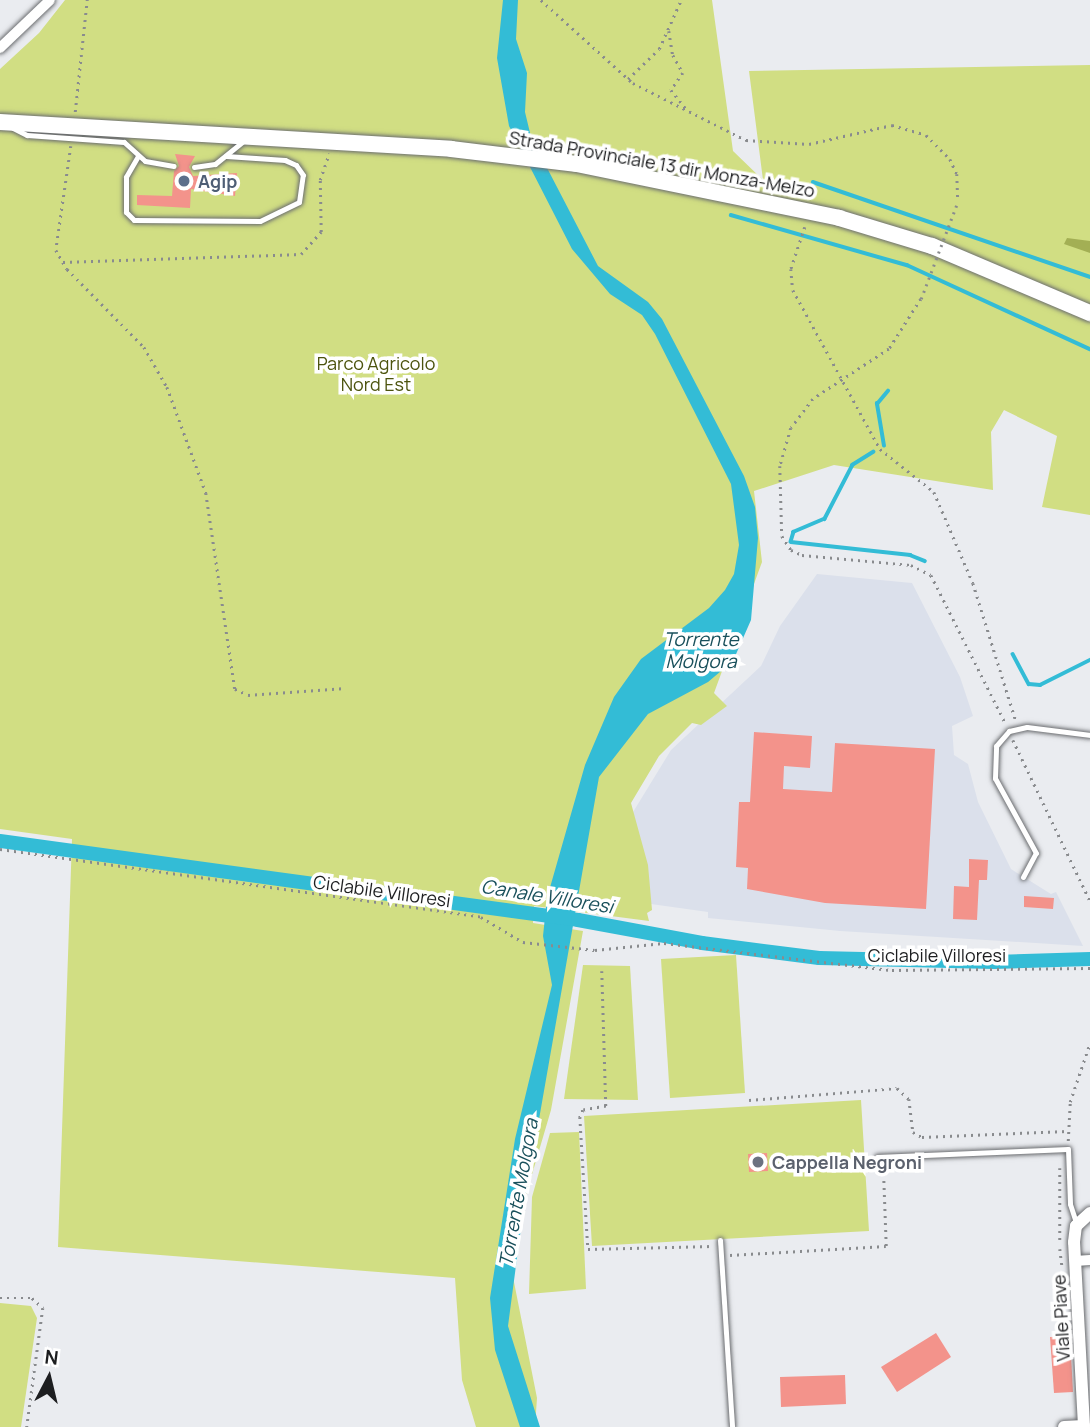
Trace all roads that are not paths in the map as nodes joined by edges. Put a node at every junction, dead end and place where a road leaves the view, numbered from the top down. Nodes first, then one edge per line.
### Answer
1 (50, 0) edge
2 (0, 48) edge
3 (0, 123) edge
4 (73, 132) junction
5 (250, 137) junction
6 (138, 156) junction
7 (226, 156) junction
8 (174, 166) dead end
9 (194, 167) dead end
10 (1090, 313) edge
11 (1090, 735) edge
12 (1023, 877) dead end
13 (880, 1157) road end
14 (1090, 1213) edge
15 (1076, 1226) junction
16 (720, 1243) road end
17 (1090, 1260) edge
18 (1075, 1261) junction
19 (732, 1427) edge
20 (1064, 1427) edge
21 (1084, 1427) edge

1 - 2 street
3 - 4 main road, Strada Provinciale 13 dir Monza-Melzo
4 - 5 main road, Strada Provinciale 13 dir Monza-Melzo
4 - 6 lane
5 - 7 lane
5 - 10 main road, Strada Provinciale 13 dir Monza-Melzo
6 - 7 lane
6 - 8 lane
7 - 9 lane
11 - 12 lane
13 - 15 lane
14 - 15 street
15 - 18 street, Viale Piave
16 - 19 lane
17 - 18 street
18 - 21 street, Viale Piave
20 - 21 street

